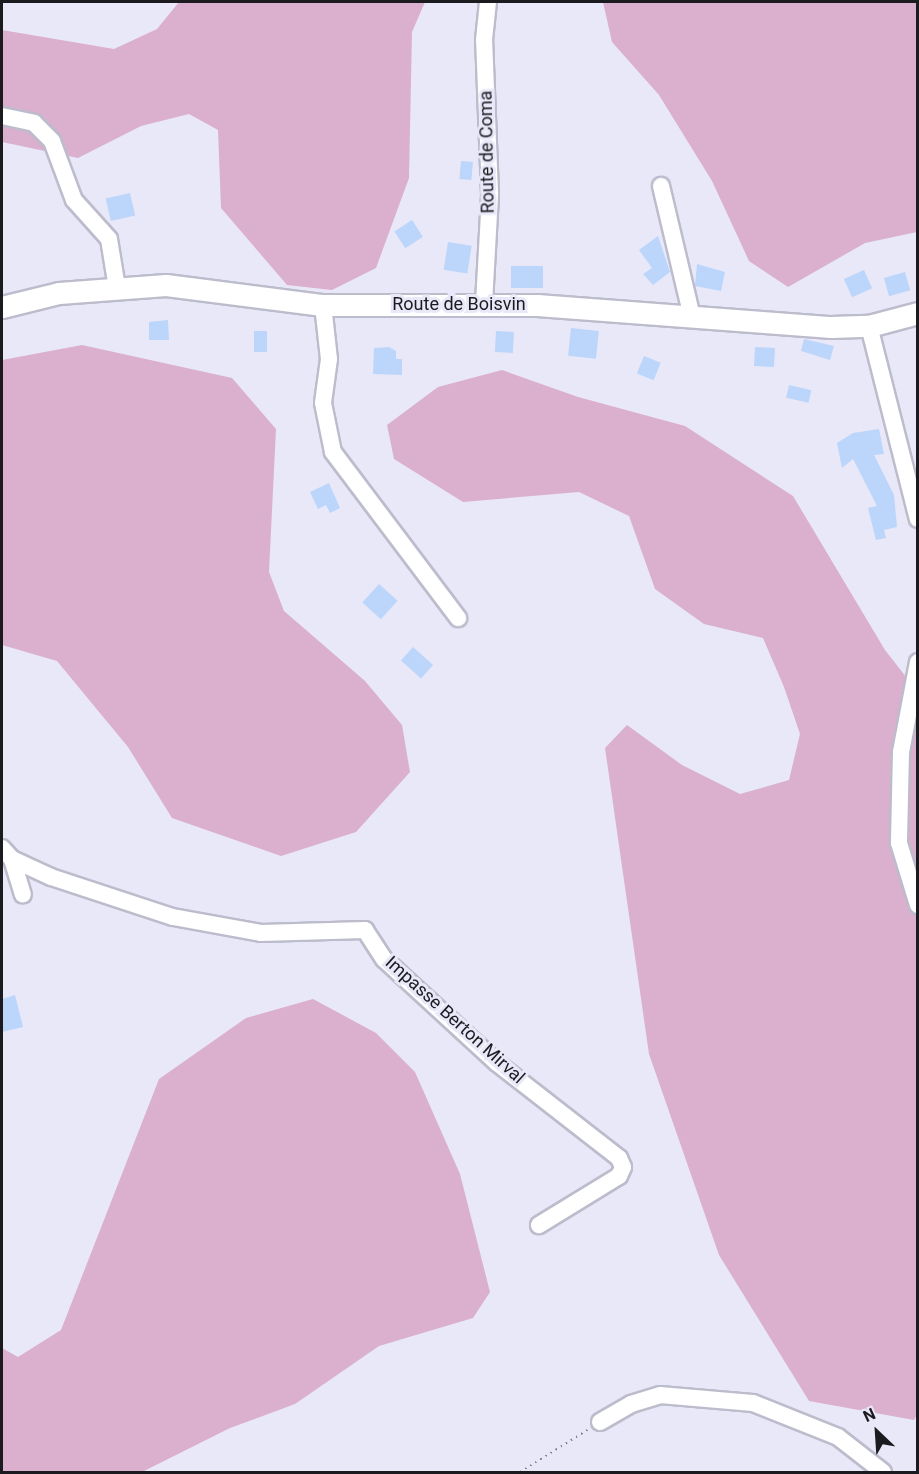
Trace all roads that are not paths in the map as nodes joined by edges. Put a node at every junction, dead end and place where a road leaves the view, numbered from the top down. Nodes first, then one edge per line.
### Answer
1 (488, 2) edge
2 (2, 116) edge
3 (661, 186) dead end
4 (117, 288) junction
5 (484, 303) junction
6 (323, 305) junction
7 (2, 307) edge
8 (918, 313) edge
9 (692, 317) junction
10 (869, 326) junction
11 (911, 461) edge
12 (918, 519) edge
13 (458, 618) dead end
14 (918, 662) edge
15 (7, 853) edge
16 (23, 894) dead end
17 (918, 905) edge
18 (539, 1225) dead end
19 (600, 1422) road end
20 (883, 1473) edge

1 - 5 street, Route de Coma
2 - 4 street
3 - 9 street
4 - 6 main road, Route de Boisvin
4 - 7 main road, Route de Boisvin
5 - 6 main road, Route de Boisvin
5 - 9 main road, Route de Boisvin
6 - 13 street
8 - 10 main road, Route de Boisvin
9 - 10 main road, Route de Boisvin
10 - 11 street
11 - 12 street
14 - 17 street
15 - 16 street
15 - 18 street, Impasse Berton Mirval
19 - 20 street

